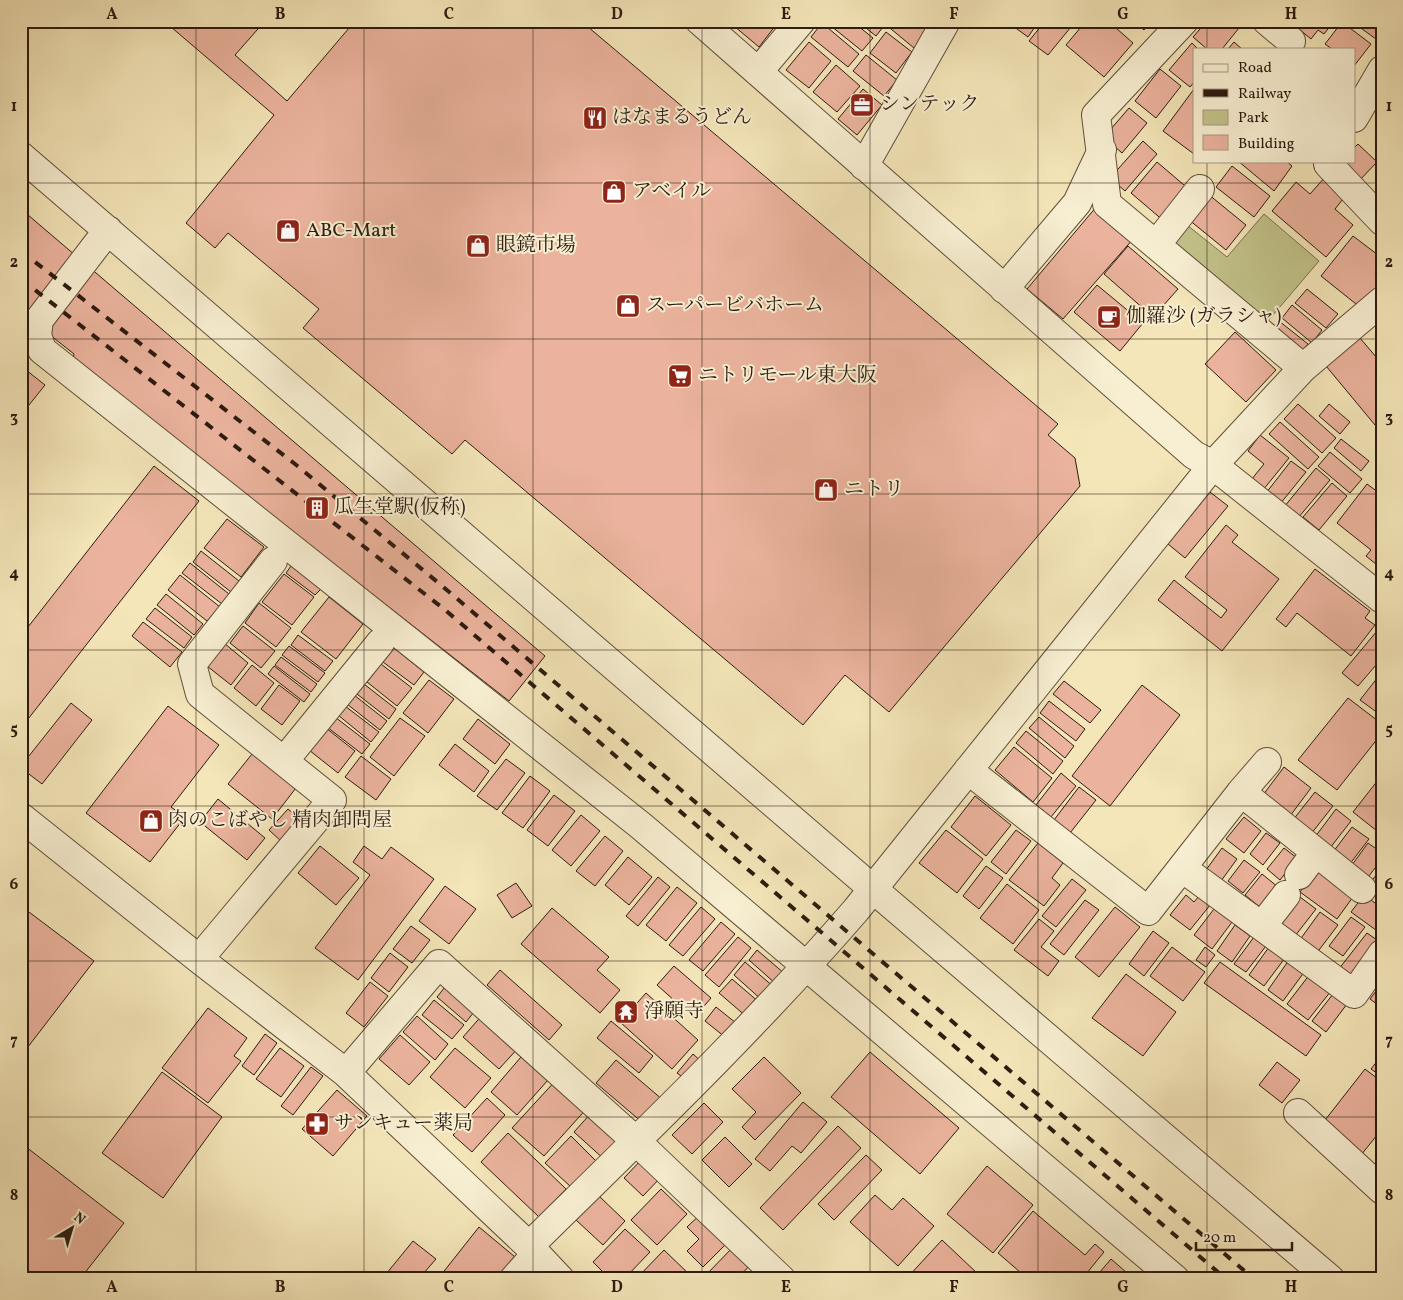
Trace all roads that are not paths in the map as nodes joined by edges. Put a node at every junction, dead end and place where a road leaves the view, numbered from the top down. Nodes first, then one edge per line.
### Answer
1 (700, 21) edge
2 (801, 21) edge
3 (946, 21) edge
4 (1184, 21) edge
5 (1267, 21) edge
6 (1291, 41) dead end
7 (1382, 70) edge
8 (758, 72) junction
9 (1356, 115) edge
10 (1102, 150) junction
11 (21, 156) edge
12 (1329, 162) edge
13 (864, 166) junction
14 (1200, 189) dead end
15 (1382, 221) edge
16 (108, 230) junction
17 (1156, 245) junction
18 (1004, 289) junction
19 (1382, 301) edge
20 (1303, 368) junction
21 (1213, 464) junction
22 (273, 560) dead end
23 (1382, 599) edge
24 (380, 643) dead end
25 (284, 762) junction
26 (1267, 762) dead end
27 (968, 770) junction
28 (1241, 792) junction
29 (21, 816) edge
30 (1316, 852) junction
31 (1182, 868) junction
32 (873, 889) junction
33 (1362, 889) dead end
34 (1262, 926) junction
35 (1382, 954) edge
36 (199, 959) junction
37 (807, 966) junction
38 (346, 1073) junction
39 (1298, 1113) dead end
40 (636, 1140) junction
41 (1382, 1190) edge
42 (533, 1250) junction
43 (514, 1279) edge
44 (560, 1279) edge
45 (781, 1279) edge
46 (1175, 1279) edge
47 (1330, 1279) edge

1 - 8 street
2 - 8 street
3 - 13 street
4 - 10 street
5 - 6 street
7 - 9 street
8 - 13 street
10 - 17 street
10 - 18 street
11 - 16 street
12 - 15 street
13 - 18 street
14 - 17 street
16 - 32 street
16 - 37 street
17 - 20 street
18 - 21 street
19 - 20 street
20 - 21 street
21 - 23 street
21 - 27 street
22 - 25 street
24 - 25 street
25 - 36 street
26 - 28 street
27 - 31 street
27 - 32 street
28 - 30 street
28 - 31 street
29 - 36 street
30 - 33 street
30 - 34 street
31 - 34 street
32 - 37 street
32 - 47 street
34 - 35 street
36 - 38 street
37 - 40 street
37 - 46 street
38 - 40 street
38 - 42 street
39 - 41 street
40 - 42 street
40 - 45 street
42 - 43 street
42 - 44 street

